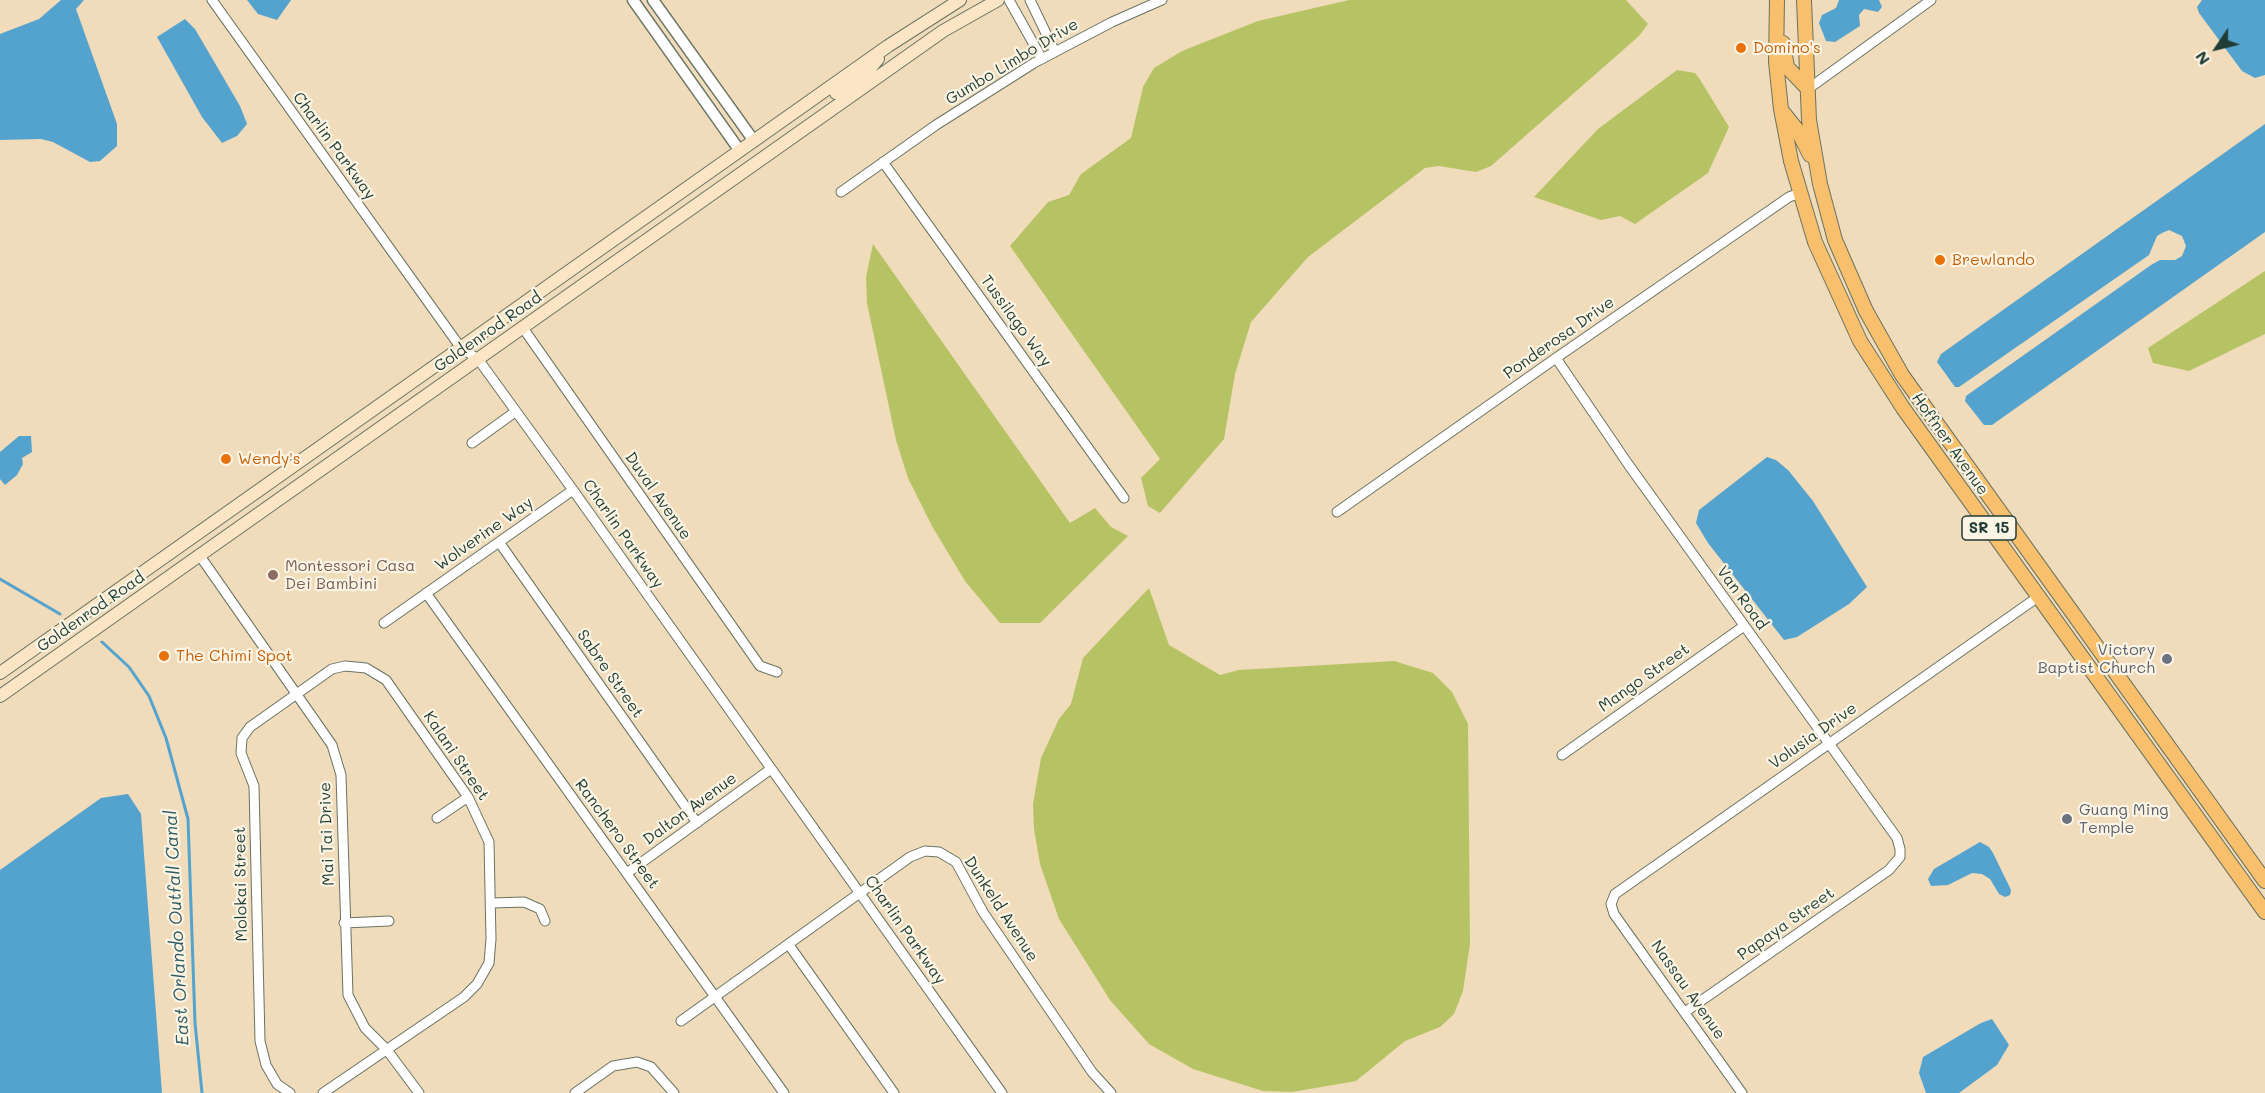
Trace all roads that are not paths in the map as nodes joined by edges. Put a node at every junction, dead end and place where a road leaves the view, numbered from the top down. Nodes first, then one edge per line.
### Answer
1 (212, 0) edge
2 (633, 0) edge
3 (653, 0) edge
4 (960, 0) edge
5 (998, 0) edge
6 (1009, 0) edge
7 (1030, 0) edge
8 (1162, 0) edge
9 (1777, 0) edge
10 (1783, 0) edge
11 (1804, 0) edge
12 (1931, 0) edge
13 (1042, 24) junction
14 (1028, 32) junction
15 (888, 46) junction
16 (1054, 52) junction
17 (1042, 58) junction
18 (1808, 89) junction
19 (1781, 109) junction
20 (754, 141) junction
21 (740, 151) junction
22 (759, 161) junction
23 (883, 162) junction
24 (726, 185) junction
25 (841, 192) dead end
26 (1800, 193) junction
27 (1829, 222) junction
28 (523, 328) junction
29 (461, 348) junction
30 (1556, 358) junction
31 (478, 359) junction
32 (515, 412) junction
33 (472, 443) dead end
34 (266, 486) junction
35 (573, 490) junction
36 (1962, 490) junction
37 (1124, 498) dead end
38 (1337, 512) dead end
39 (190, 540) junction
40 (500, 542) junction
41 (200, 556) junction
42 (2041, 568) junction
43 (426, 593) junction
44 (2038, 597) junction
45 (130, 604) junction
46 (384, 623) dead end
47 (1744, 626) junction
48 (2105, 658) junction
49 (777, 672) dead end
50 (0, 673) edge
51 (298, 695) junction
52 (0, 696) edge
53 (2131, 727) junction
54 (1828, 744) junction
55 (1562, 755) dead end
56 (2182, 767) junction
57 (771, 769) junction
58 (468, 797) junction
59 (438, 818) dead end
60 (697, 822) junction
61 (2204, 830) junction
62 (1900, 857) joint
63 (627, 873) junction
64 (2262, 877) edge
65 (860, 894) junction
66 (492, 903) junction
67 (1611, 904) joint
68 (2265, 912) edge
69 (389, 921) dead end
70 (545, 921) dead end
71 (344, 923) junction
72 (789, 945) junction
73 (715, 997) junction
74 (1685, 1012) junction
75 (681, 1021) dead end
76 (387, 1050) junction
77 (290, 1093) edge
78 (323, 1093) edge
79 (419, 1093) edge
80 (575, 1093) edge
81 (674, 1093) edge
82 (784, 1093) edge
83 (894, 1093) edge
84 (1002, 1093) edge
85 (1112, 1093) edge
86 (1742, 1093) edge

1 - 29 street, Charlin Parkway
2 - 21 street
3 - 20 street
4 - 15 main road, Goldenrod Road
5 - 22 main road, Goldenrod Road
6 - 14 street
7 - 13 street
8 - 16 street, Gumbo Limbo Drive
9 - 19 main road, Hoffner Avenue / SR 15
10 - 18 main road
11 - 18 main road, Hoffner Avenue / SR 15
12 - 18 street
13 - 14 street
13 - 16 street
14 - 17 street
15 - 20 main road, Goldenrod Road
15 - 22 main road
16 - 17 street, Gumbo Limbo Drive
17 - 23 street, Gumbo Limbo Drive
18 - 27 main road, Hoffner Avenue / SR 15
19 - 26 main road, Hoffner Avenue / SR 15
19 - 27 main road
20 - 21 main road, Goldenrod Road
20 - 24 main road
21 - 29 main road, Goldenrod Road
22 - 24 main road, Goldenrod Road
23 - 25 street, Gumbo Limbo Drive
23 - 37 street, Tussilago Way
24 - 28 main road, Goldenrod Road
26 - 30 street, Ponderosa Drive
26 - 36 main road, Hoffner Avenue / SR 15
27 - 42 main road, Hoffner Avenue / SR 15
28 - 31 main road, Goldenrod Road
28 - 49 street, Duval Avenue
29 - 31 street, Charlin Parkway
29 - 34 main road, Goldenrod Road
30 - 38 street, Ponderosa Drive
30 - 47 street, Van Road
31 - 32 street, Charlin Parkway
31 - 41 main road, Goldenrod Road
32 - 33 street
32 - 35 street, Charlin Parkway
34 - 39 main road, Goldenrod Road
34 - 41 main road
35 - 40 street, Wolverine Way
35 - 57 street, Charlin Parkway
36 - 42 main road
36 - 44 main road, Hoffner Avenue / SR 15
39 - 45 main road
39 - 50 main road, Goldenrod Road
40 - 43 street, Wolverine Way
40 - 60 street, Sabre Street
41 - 45 main road, Goldenrod Road
41 - 51 street, Mai Tai Drive
42 - 48 main road, Hoffner Avenue / SR 15
43 - 46 street, Wolverine Way
43 - 63 street, Ranchero Street
44 - 48 main road
44 - 53 main road, Hoffner Avenue / SR 15
44 - 54 street, Volusia Drive
45 - 52 main road, Goldenrod Road
47 - 54 street, Van Road
47 - 55 street, Mango Street
48 - 56 main road, Hoffner Avenue / SR 15
51 - 58 street, Kalani Street
51 - 71 street, Mai Tai Drive
51 - 77 street, Molokai Street
53 - 56 main road
53 - 61 main road, Hoffner Avenue / SR 15
54 - 62 street, Van Road
54 - 67 street, Volusia Drive
56 - 64 main road, Hoffner Avenue / SR 15
57 - 60 street, Dalton Avenue
57 - 65 street, Charlin Parkway
58 - 59 street
58 - 66 street, Kalani Street
60 - 63 street, Dalton Avenue
61 - 64 main road
61 - 68 main road, Hoffner Avenue / SR 15
62 - 74 street, Papaya Street
63 - 73 street, Ranchero Street
65 - 72 street, Dunkeld Avenue
65 - 84 street, Charlin Parkway
65 - 85 street, Dunkeld Avenue
66 - 70 street
66 - 76 street, Kalani Street
67 - 74 street, Nassau Avenue
69 - 71 street
71 - 76 street, Mai Tai Drive
72 - 73 street, Dunkeld Avenue
72 - 83 street
73 - 75 street, Dunkeld Avenue
73 - 82 street, Ranchero Street
74 - 86 street, Nassau Avenue
76 - 78 street
76 - 79 street, Mai Tai Drive
80 - 81 street

